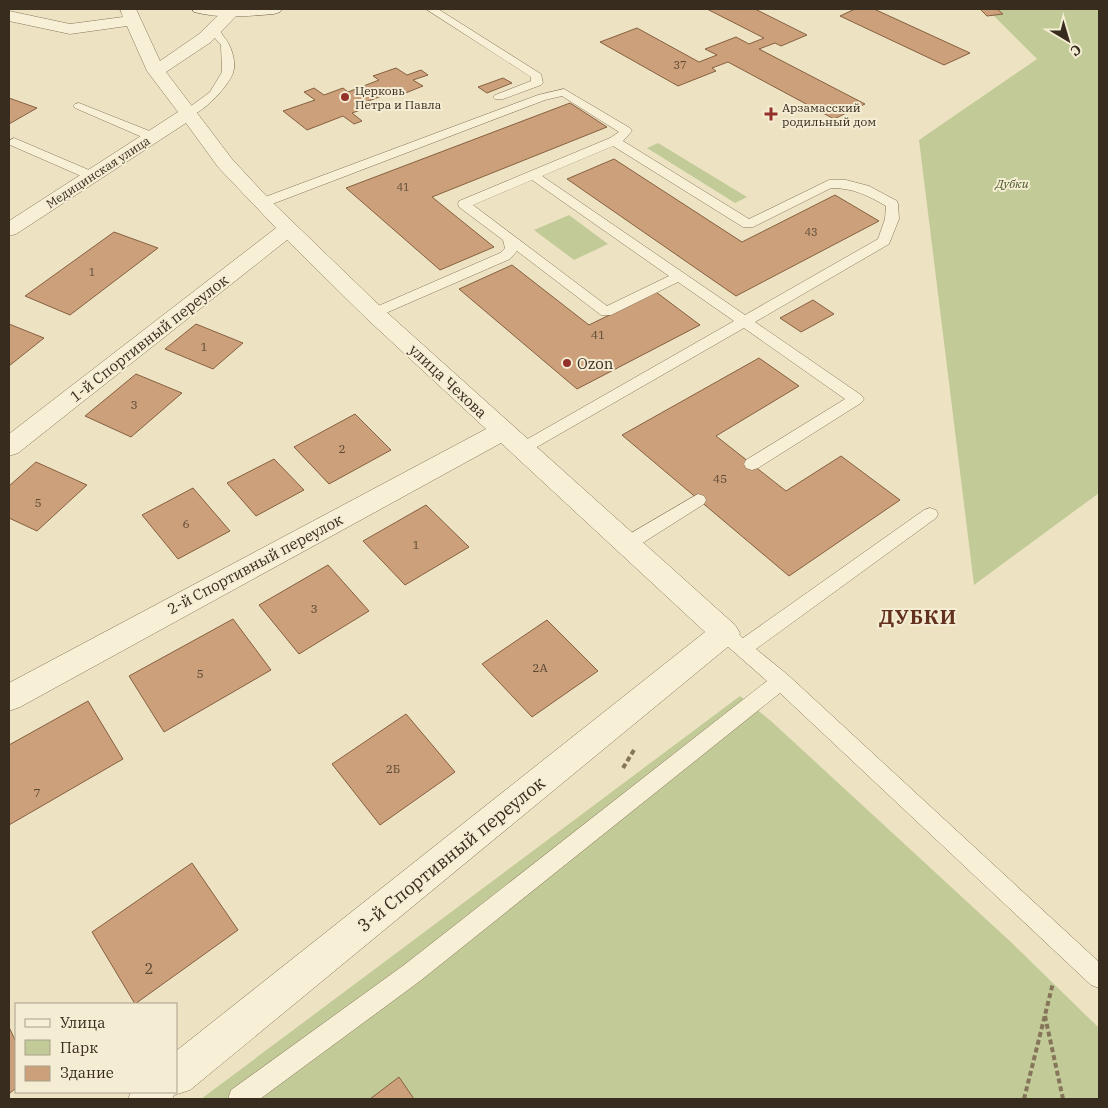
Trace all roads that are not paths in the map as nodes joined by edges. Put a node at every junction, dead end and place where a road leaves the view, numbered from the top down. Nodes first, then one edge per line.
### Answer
1 (200, 9) edge
2 (274, 9) edge
3 (431, 9) edge
4 (231, 12) junction
5 (130, 14) edge
6 (9, 16) edge
7 (213, 30) junction
8 (156, 71) junction
9 (500, 97) dead end
10 (79, 106) dead end
11 (187, 114) junction
12 (152, 137) junction
13 (614, 141) junction
14 (14, 142) dead end
15 (533, 175) junction
16 (92, 176) junction
17 (262, 203) junction
18 (288, 229) junction
19 (9, 230) edge
20 (509, 238) junction
21 (679, 276) junction
22 (374, 313) junction
23 (746, 322) junction
24 (502, 430) junction
25 (9, 447) edge
26 (523, 449) junction
27 (752, 464) dead end
28 (698, 500) dead end
29 (930, 514) dead end
30 (627, 544) junction
31 (734, 640) junction
32 (781, 681) junction
33 (9, 698) edge
34 (1099, 977) edge
35 (178, 1074) edge
36 (240, 1099) edge

1 - 4 street
2 - 4 street
3 - 9 lane
4 - 7 street
5 - 6 street
5 - 8 street, улица Чехова
7 - 8 street
7 - 11 lane
8 - 11 street, улица Чехова
10 - 12 lane
11 - 12 street, Медицинская улица
11 - 17 street, улица Чехова
12 - 16 street, Медицинская улица
13 - 15 lane
13 - 17 lane
13 - 23 lane
14 - 16 lane
15 - 20 lane
15 - 21 lane
16 - 19 street, Медицинская улица
17 - 18 street, улица Чехова
18 - 22 street, улица Чехова
18 - 25 street, 1-й Спортивный переулок
20 - 21 lane
20 - 22 lane
21 - 23 lane
22 - 24 street, улица Чехова
23 - 26 lane
23 - 27 lane
24 - 26 street, улица Чехова
24 - 33 street, 2-й Спортивный переулок
26 - 30 street, улица Чехова
28 - 30 lane
29 - 31 lane
30 - 31 street, улица Чехова
31 - 32 lane
31 - 35 street, 3-й Спортивный переулок
32 - 34 lane
32 - 36 lane

